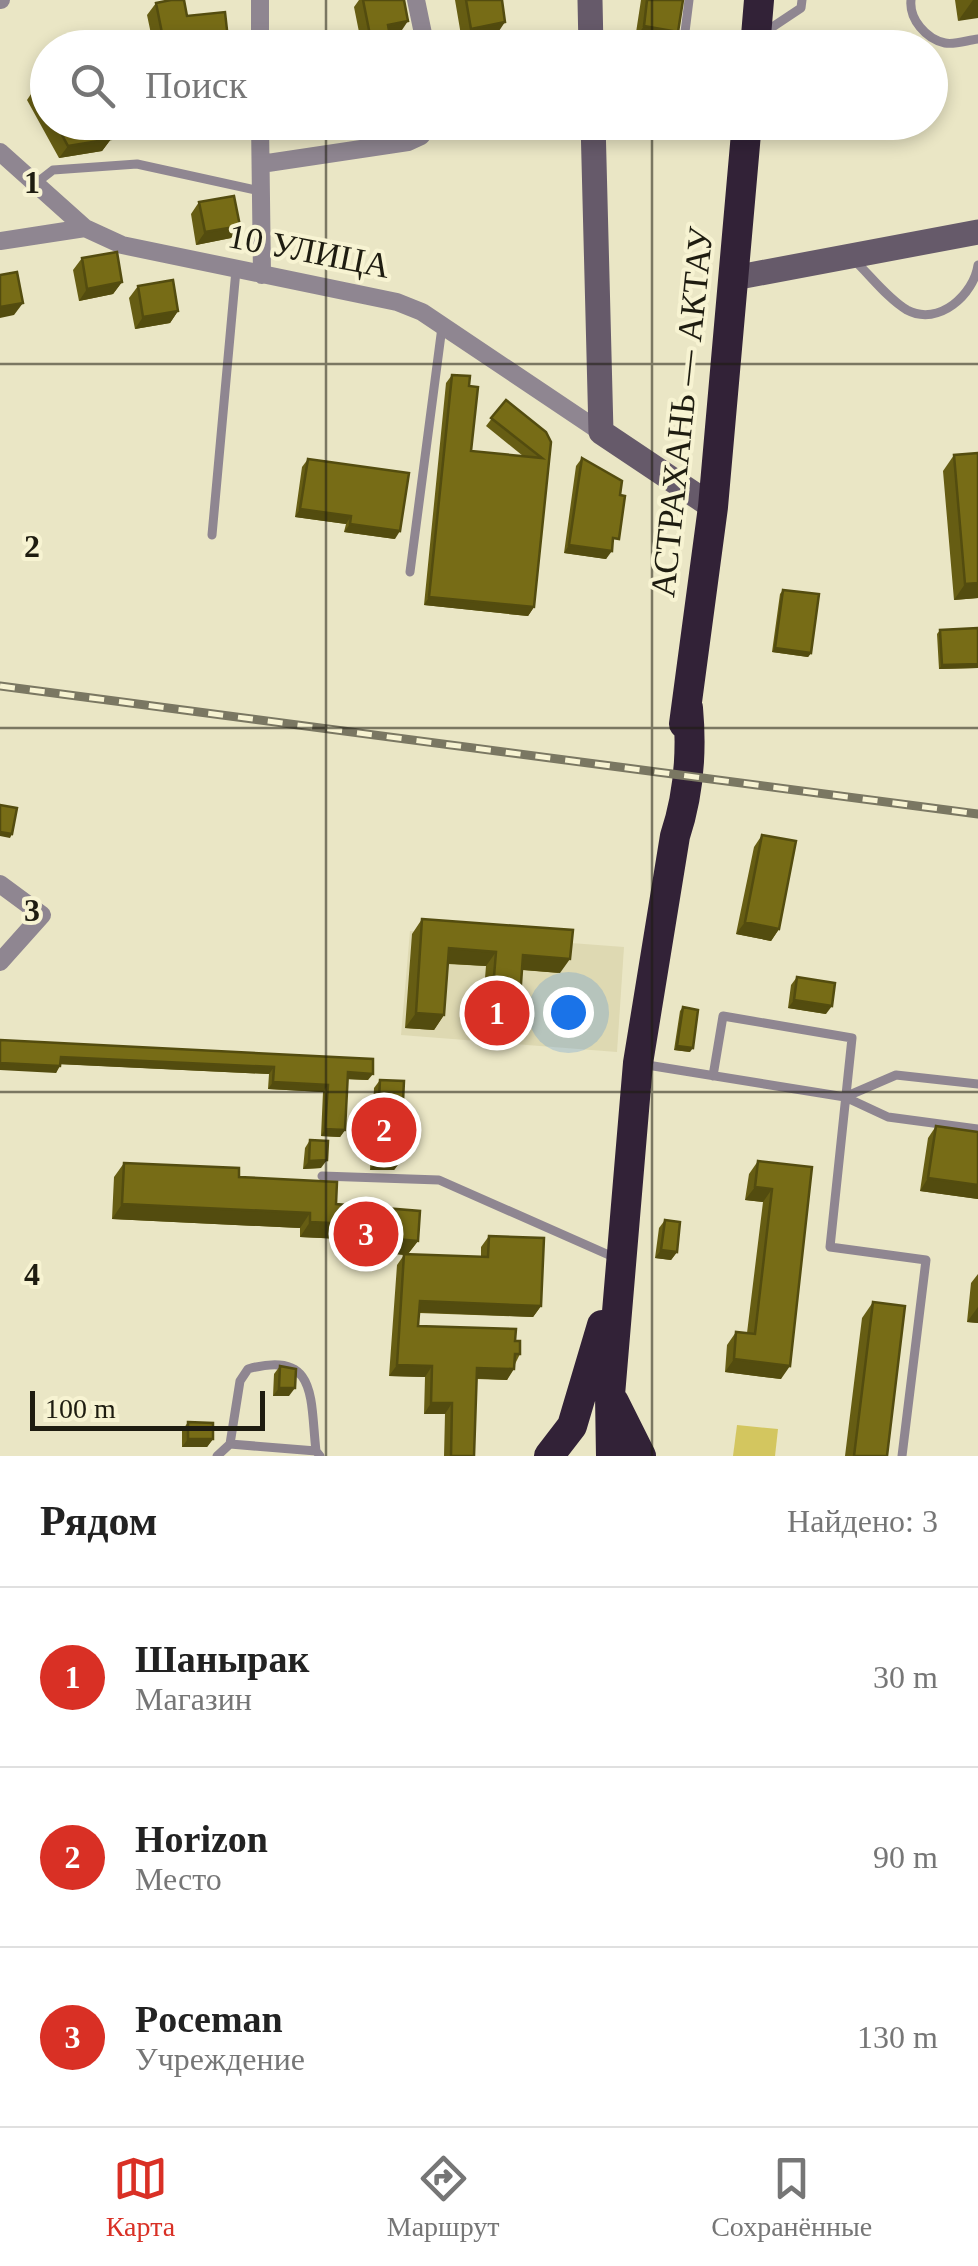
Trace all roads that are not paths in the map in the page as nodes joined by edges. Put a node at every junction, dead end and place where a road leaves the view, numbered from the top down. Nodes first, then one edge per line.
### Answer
1 (260, 0) edge
2 (416, 0) edge
3 (590, 0) edge
4 (689, 0) edge
5 (759, 0) edge
6 (802, 0) edge
7 (911, 0) edge
8 (260, 30) edge
9 (422, 30) edge
10 (591, 30) edge
11 (685, 30) edge
12 (756, 30) edge
13 (772, 30) edge
14 (923, 30) edge
15 (978, 39) edge
16 (948, 44) edge
17 (260, 140) edge
18 (411, 140) edge
19 (593, 140) edge
20 (742, 140) edge
21 (0, 152) edge
22 (260, 164) junction
23 (35, 184) junction
24 (260, 191) junction
25 (84, 228) junction
26 (978, 232) edge
27 (0, 241) edge
28 (848, 254) junction
29 (978, 265) edge
30 (236, 270) junction
31 (262, 276) junction
32 (734, 278) junction
33 (442, 325) junction
34 (601, 432) junction
35 (714, 507) junction
36 (212, 534) dead end
37 (410, 572) dead end
38 (0, 884) edge
39 (0, 962) edge
40 (638, 1063) junction
41 (713, 1076) junction
42 (978, 1084) edge
43 (845, 1097) junction
44 (978, 1130) edge
45 (322, 1176) dead end
46 (620, 1267) junction
47 (610, 1395) junction
48 (230, 1444) junction
49 (613, 1451) edge
50 (318, 1453) edge
51 (216, 1456) edge
52 (549, 1456) edge
53 (640, 1456) edge
54 (902, 1456) edge

1 - 8 street
2 - 9 street
3 - 10 street
4 - 11 lane
5 - 12 highway
6 - 13 lane
7 - 14 lane
15 - 16 lane
17 - 22 street
18 - 22 street
19 - 34 street
20 - 32 highway, АСТРАХАНЬ — АКТАУ
21 - 23 street, 10 УЛИЦА
22 - 24 street
23 - 24 lane
23 - 25 street, 10 УЛИЦА
24 - 31 street
25 - 27 street
25 - 30 street, 10 УЛИЦА
26 - 28 street
28 - 29 lane
28 - 32 street
30 - 31 street, 10 УЛИЦА
30 - 36 lane
31 - 33 street, 10 УЛИЦА
32 - 35 highway, АСТРАХАНЬ — АКТАУ
33 - 34 street, 10 УЛИЦА
33 - 37 lane
34 - 35 street
35 - 40 highway, АСТРАХАНЬ — АКТАУ
38 - 39 street
40 - 41 lane
40 - 46 highway, АСТРАХАНЬ — АКТАУ
41 - 43 lane
41 - 43 lane
42 - 43 lane
43 - 44 lane
43 - 54 lane
45 - 46 lane
46 - 47 highway, АСТРАХАНЬ — АКТАУ
46 - 52 highway
47 - 49 highway, АСТРАХАНЬ — АКТАУ
47 - 53 highway
48 - 50 lane
48 - 50 lane
48 - 51 lane

